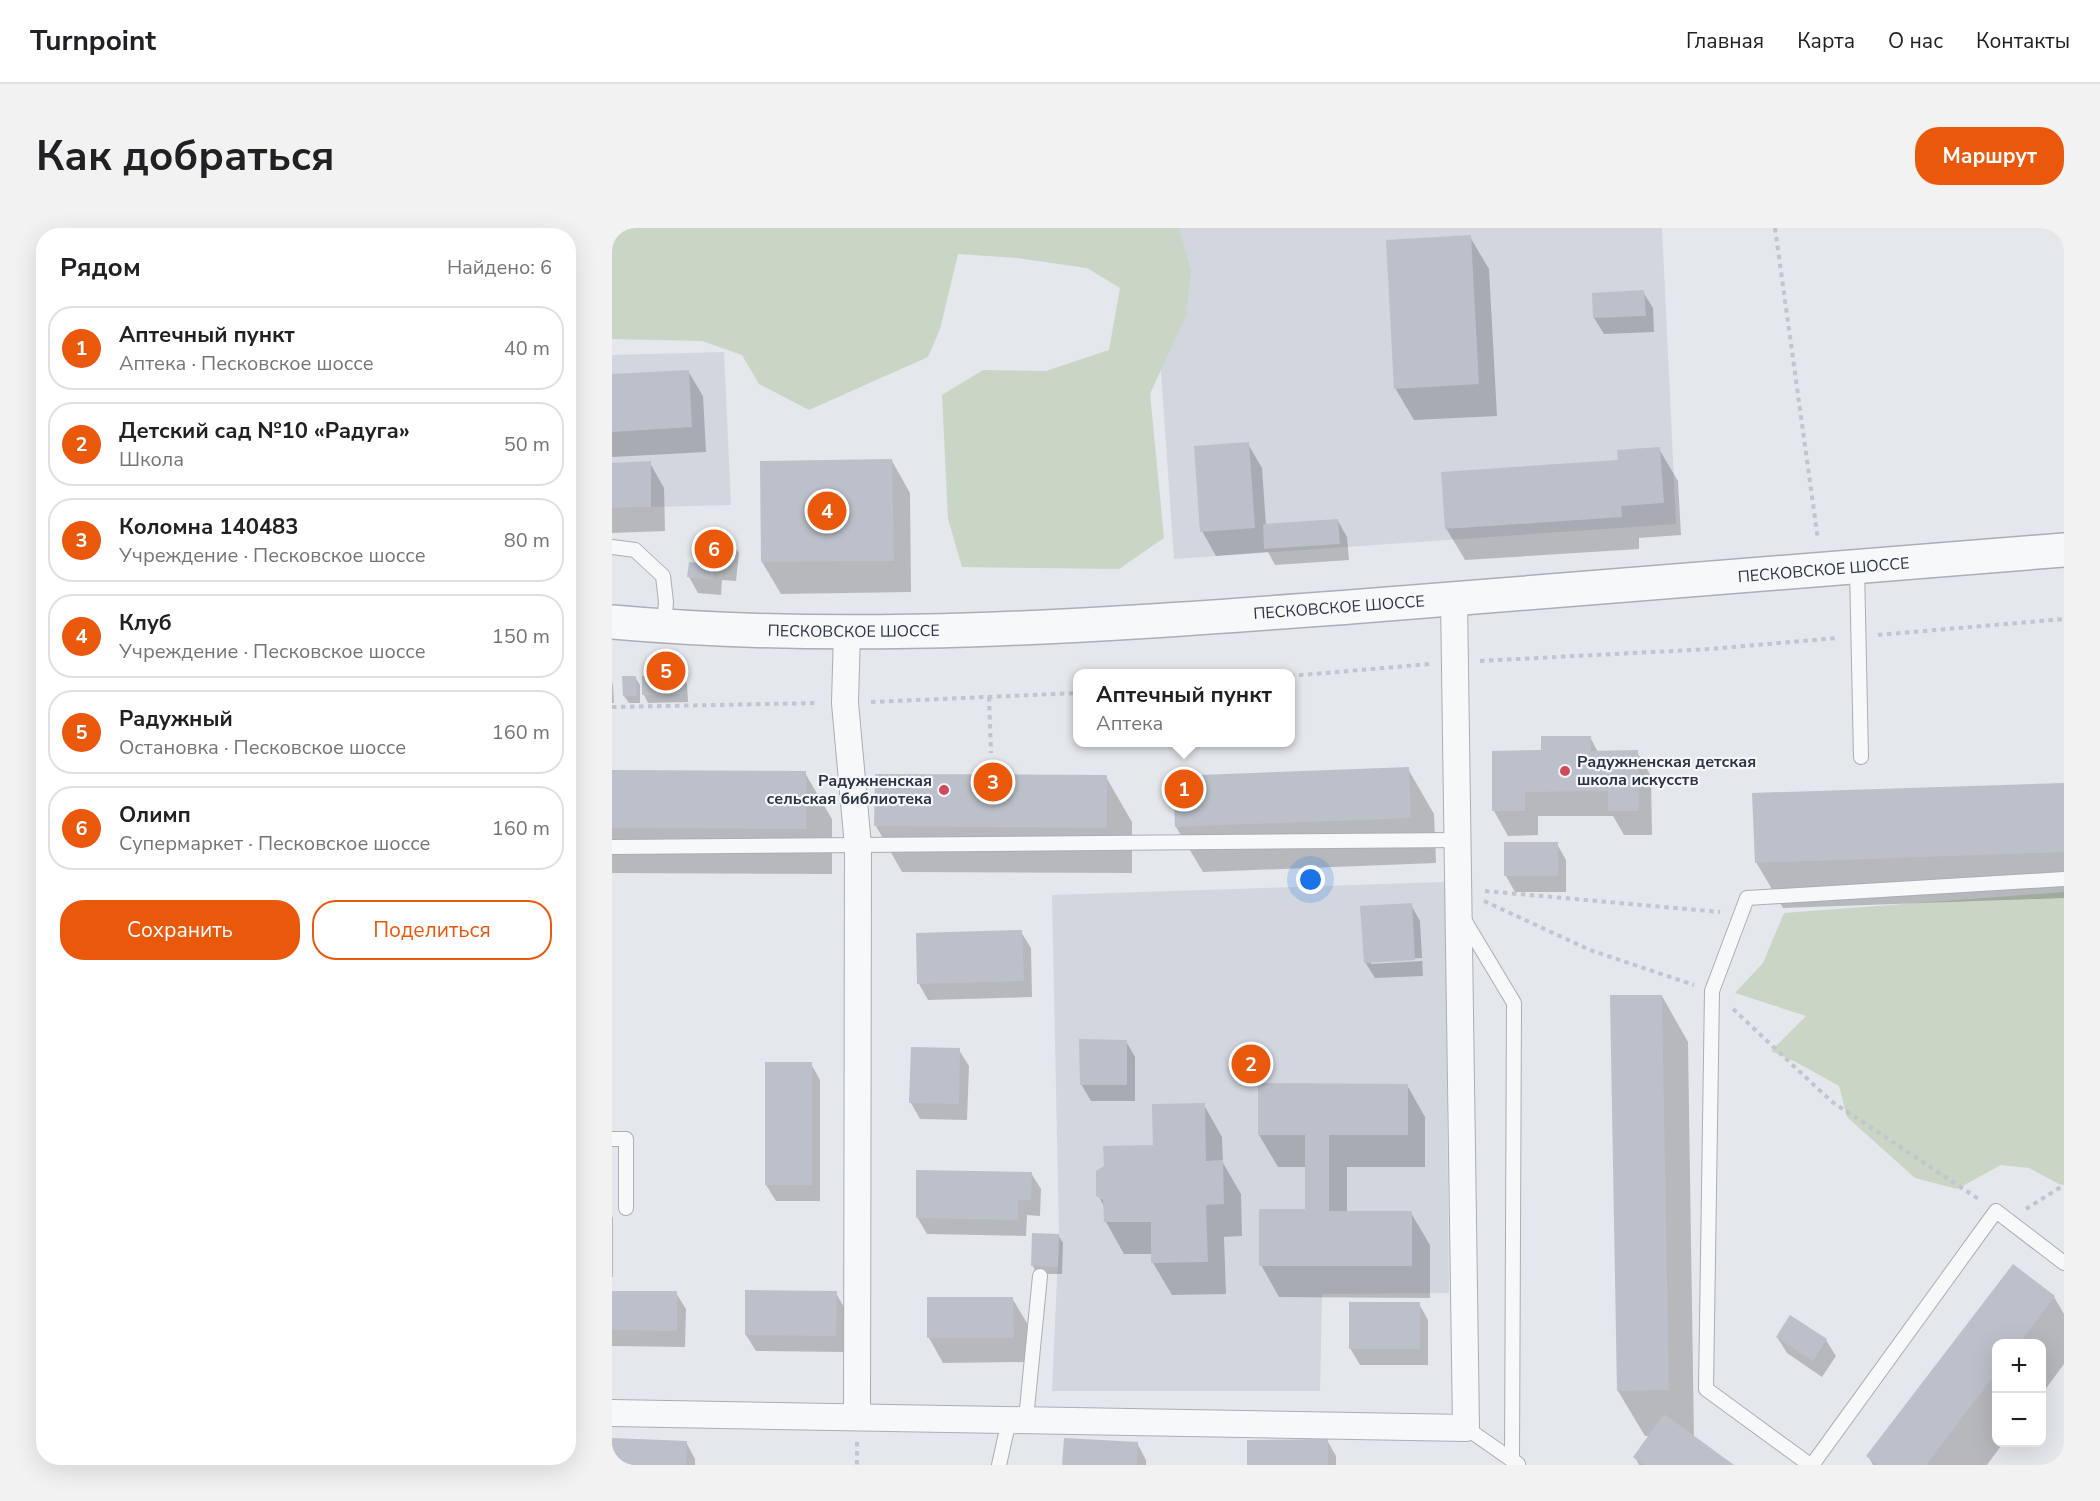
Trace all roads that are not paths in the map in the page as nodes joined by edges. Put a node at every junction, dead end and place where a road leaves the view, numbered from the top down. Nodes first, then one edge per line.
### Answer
1 (612, 548) edge
2 (2064, 550) edge
3 (1857, 568) junction
4 (1454, 599) junction
5 (612, 622) edge
6 (664, 626) junction
7 (847, 632) junction
8 (1861, 757) dead end
9 (1458, 840) junction
10 (858, 846) junction
11 (612, 847) edge
12 (2064, 879) edge
13 (1459, 911) junction
14 (612, 1138) edge
15 (626, 1208) dead end
16 (2064, 1263) edge
17 (1040, 1276) dead end
18 (612, 1413) edge
19 (857, 1417) junction
20 (1017, 1419) junction
21 (1466, 1428) junction
22 (1516, 1462) edge
23 (999, 1465) edge
24 (1811, 1465) edge

1 - 6 lane
2 - 3 street, ПЕСКОВСКОЕ ШОССЕ
3 - 4 street, ПЕСКОВСКОЕ ШОССЕ
3 - 8 lane
4 - 7 street, ПЕСКОВСКОЕ ШОССЕ
4 - 9 street
5 - 6 street, ПЕСКОВСКОЕ ШОССЕ
6 - 7 street, ПЕСКОВСКОЕ ШОССЕ
7 - 10 street
9 - 10 lane
9 - 13 street
10 - 11 lane
10 - 19 street
12 - 24 lane
13 - 21 street
13 - 22 lane
14 - 15 lane
16 - 24 lane
17 - 20 lane
18 - 19 street
19 - 20 street
20 - 21 street
20 - 23 lane
21 - 22 lane

